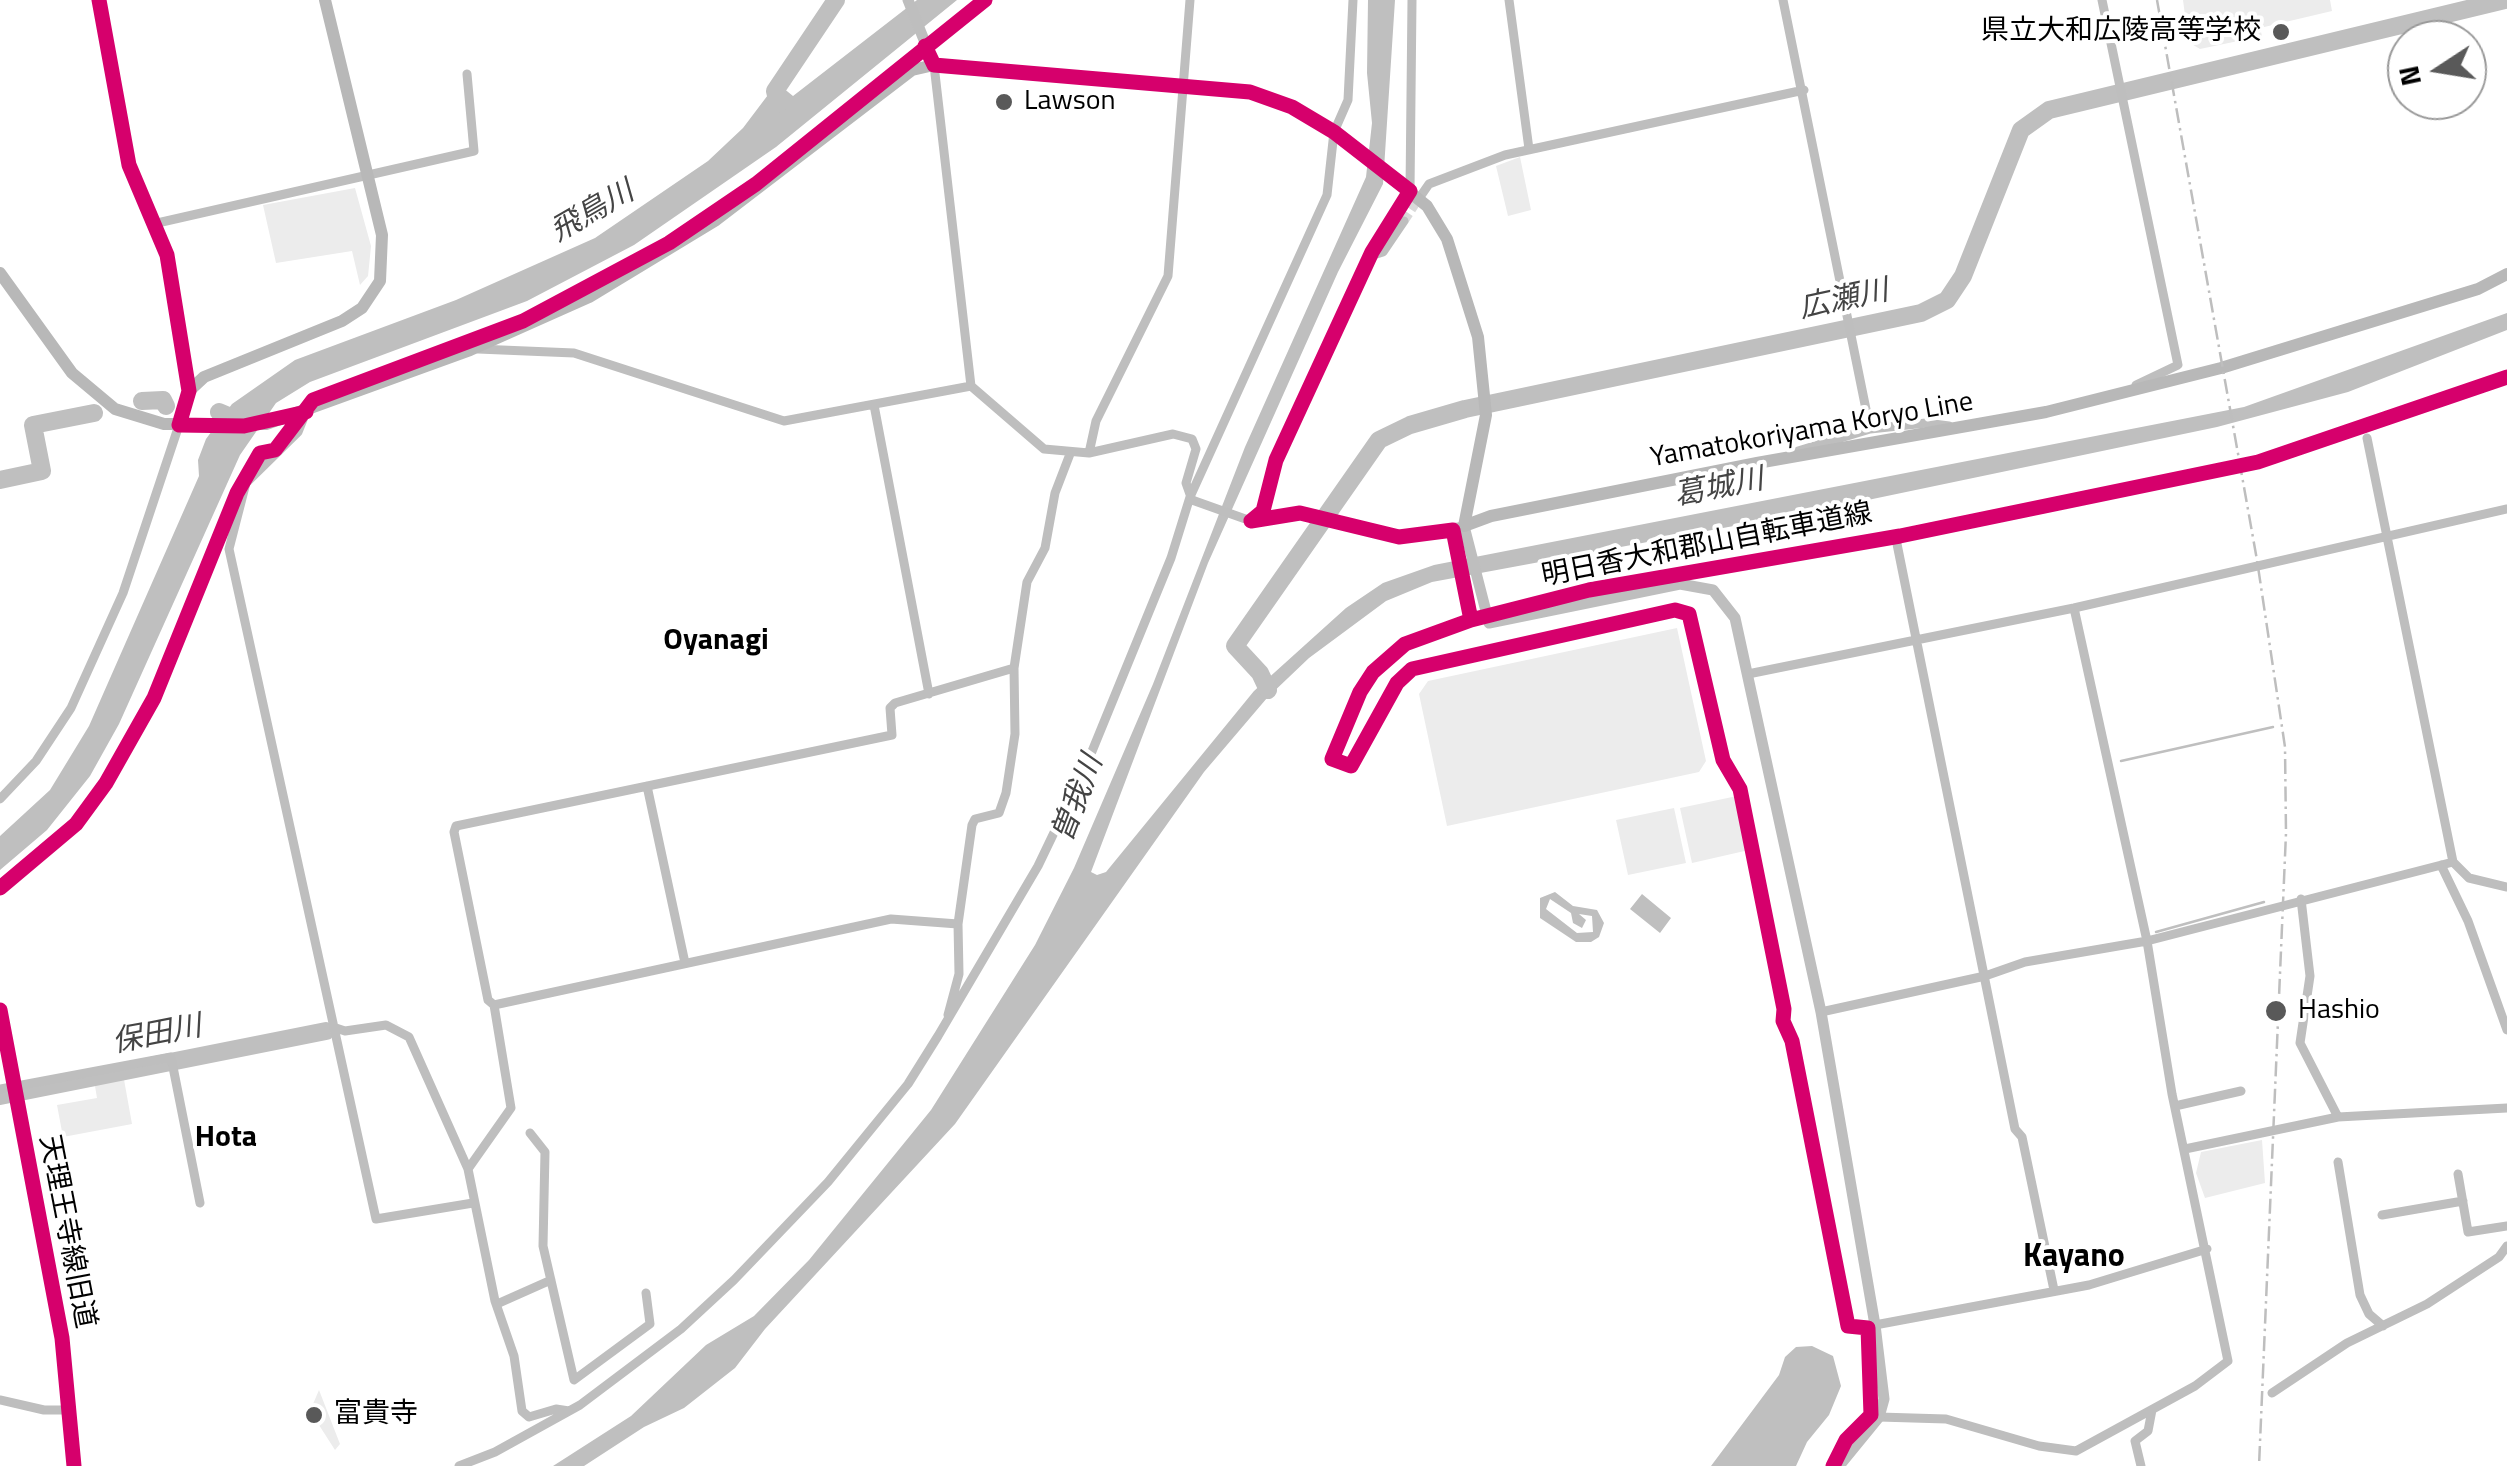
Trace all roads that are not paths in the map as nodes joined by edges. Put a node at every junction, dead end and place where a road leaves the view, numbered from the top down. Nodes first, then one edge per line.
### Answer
1 (99, 0) edge
2 (326, 0) edge
3 (908, 0) edge
4 (1190, 0) edge
5 (1353, 0) edge
6 (1412, 0) edge
7 (1509, 0) edge
8 (1783, 0) edge
9 (2102, 0) edge
10 (934, 65) junction
11 (468, 74) dead end
12 (1184, 83) junction
13 (1804, 90) junction
14 (1339, 136) junction
15 (1528, 149) junction
16 (368, 175) junction
17 (1412, 192) junction
18 (1404, 221) tunnel mouth
19 (153, 224) junction
20 (1370, 256) junction
21 (0, 273) edge
22 (2507, 274) edge
23 (524, 328) junction
24 (530, 348) junction
25 (470, 350) junction
26 (971, 386) junction
27 (189, 391) junction
28 (2115, 394) junction
29 (874, 404) junction
30 (299, 415) junction
31 (179, 425) junction
32 (1870, 429) junction
33 (1970, 429) junction
34 (2367, 438) dead end
35 (1089, 453) junction
36 (1070, 454) junction
37 (1758, 464) junction
38 (1191, 499) junction
39 (2507, 510) edge
40 (1251, 521) junction
41 (1466, 531) junction
42 (2388, 536) junction
43 (1897, 544) dead end
44 (2074, 608) junction
45 (1916, 639) junction
46 (1014, 668) junction
47 (1748, 674) junction
48 (929, 694) junction
49 (648, 786) junction
50 (0, 799) edge
51 (2454, 862) junction
52 (2441, 866) junction
53 (2507, 888) edge
54 (2301, 898) junction
55 (958, 924) junction
56 (2147, 941) junction
57 (686, 963) junction
58 (1985, 976) junction
59 (2507, 992) edge
60 (2496, 994) junction
61 (494, 1005) junction
62 (0, 1010) edge
63 (1821, 1012) junction
64 (948, 1018) junction
65 (336, 1028) junction
66 (2507, 1030) edge
67 (12, 1087) junction
68 (0, 1089) edge
69 (2241, 1091) dead end
70 (2175, 1106) junction
71 (2507, 1108) edge
72 (2338, 1117) junction
73 (530, 1133) dead end
74 (2186, 1148) junction
75 (2338, 1162) dead end
76 (468, 1169) junction
77 (2458, 1174) dead end
78 (2462, 1201) junction
79 (200, 1203) dead end
80 (474, 1203) junction
81 (2382, 1215) dead end
82 (2507, 1226) edge
83 (2507, 1246) edge
84 (2207, 1249) junction
85 (551, 1280) junction
86 (2054, 1290) junction
87 (646, 1294) dead end
88 (497, 1304) junction
89 (1874, 1325) junction
90 (2383, 1326) junction
91 (2272, 1393) dead end
92 (0, 1400) edge
93 (70, 1410) junction
94 (2152, 1410) junction
95 (569, 1412) junction
96 (1879, 1417) junction
97 (74, 1466) edge
98 (459, 1466) edge
99 (1839, 1466) edge
100 (2142, 1466) edge

1 - 19 street
2 - 16 main road
3 - 10 street
4 - 12 street
5 - 14 street
6 - 17 street
7 - 15 street
8 - 13 street
9 - 28 street
10 - 12 main road
10 - 23 main road
10 - 26 street
11 - 16 street
12 - 14 main road
12 - 35 street
13 - 15 street
13 - 32 street
14 - 17 main road
14 - 38 street
15 - 17 street
16 - 19 street
16 - 27 main road
17 - 20 street
17 - 41 main road
18 - 20 street
19 - 27 street
20 - 40 street
21 - 31 main road
22 - 28 main road, Yamatokoriyama Koryo Line
23 - 24 street
23 - 25 main road
24 - 25 street
24 - 29 street
25 - 30 main road
26 - 29 street
26 - 36 street
27 - 31 main road
28 - 33 main road, Yamatokoriyama Koryo Line
29 - 48 street
30 - 31 main road
30 - 65 street
31 - 50 street
32 - 33 street
32 - 37 street
33 - 37 main road, Yamatokoriyama Koryo Line
34 - 42 street
35 - 36 street
35 - 38 street
36 - 46 street
37 - 41 main road, Yamatokoriyama Koryo Line
38 - 40 street
38 - 64 street
39 - 42 street
40 - 41 street
41 - 47 street
42 - 44 street
42 - 51 street
43 - 45 street
44 - 45 street
44 - 56 street
45 - 47 street
45 - 58 street
46 - 48 street
46 - 55 street
47 - 63 street
48 - 49 street
49 - 57 street
49 - 61 street
51 - 52 street
51 - 53 street
52 - 54 street
52 - 60 street
54 - 56 street
54 - 72 street
55 - 57 street
55 - 64 street
56 - 58 street
56 - 70 street
57 - 61 street
58 - 63 street
58 - 86 street
59 - 60 street
60 - 66 street
61 - 76 street
62 - 67 street, 天理王寺線旧道
63 - 89 street
64 - 95 street
65 - 76 street
65 - 80 street
67 - 68 street
67 - 79 street
67 - 93 street, 天理王寺線旧道
69 - 70 street
70 - 74 street
71 - 72 street
72 - 74 street
73 - 85 street
74 - 84 street
75 - 90 street
76 - 80 street
77 - 78 street
78 - 81 street
78 - 82 street
80 - 88 street
83 - 90 street
84 - 86 street
84 - 94 street
85 - 87 street
85 - 88 street
86 - 89 street
88 - 95 street
89 - 96 street
90 - 91 street
92 - 93 street
93 - 97 street, 天理王寺線旧道
94 - 96 street
94 - 100 street
95 - 98 street
96 - 99 street

